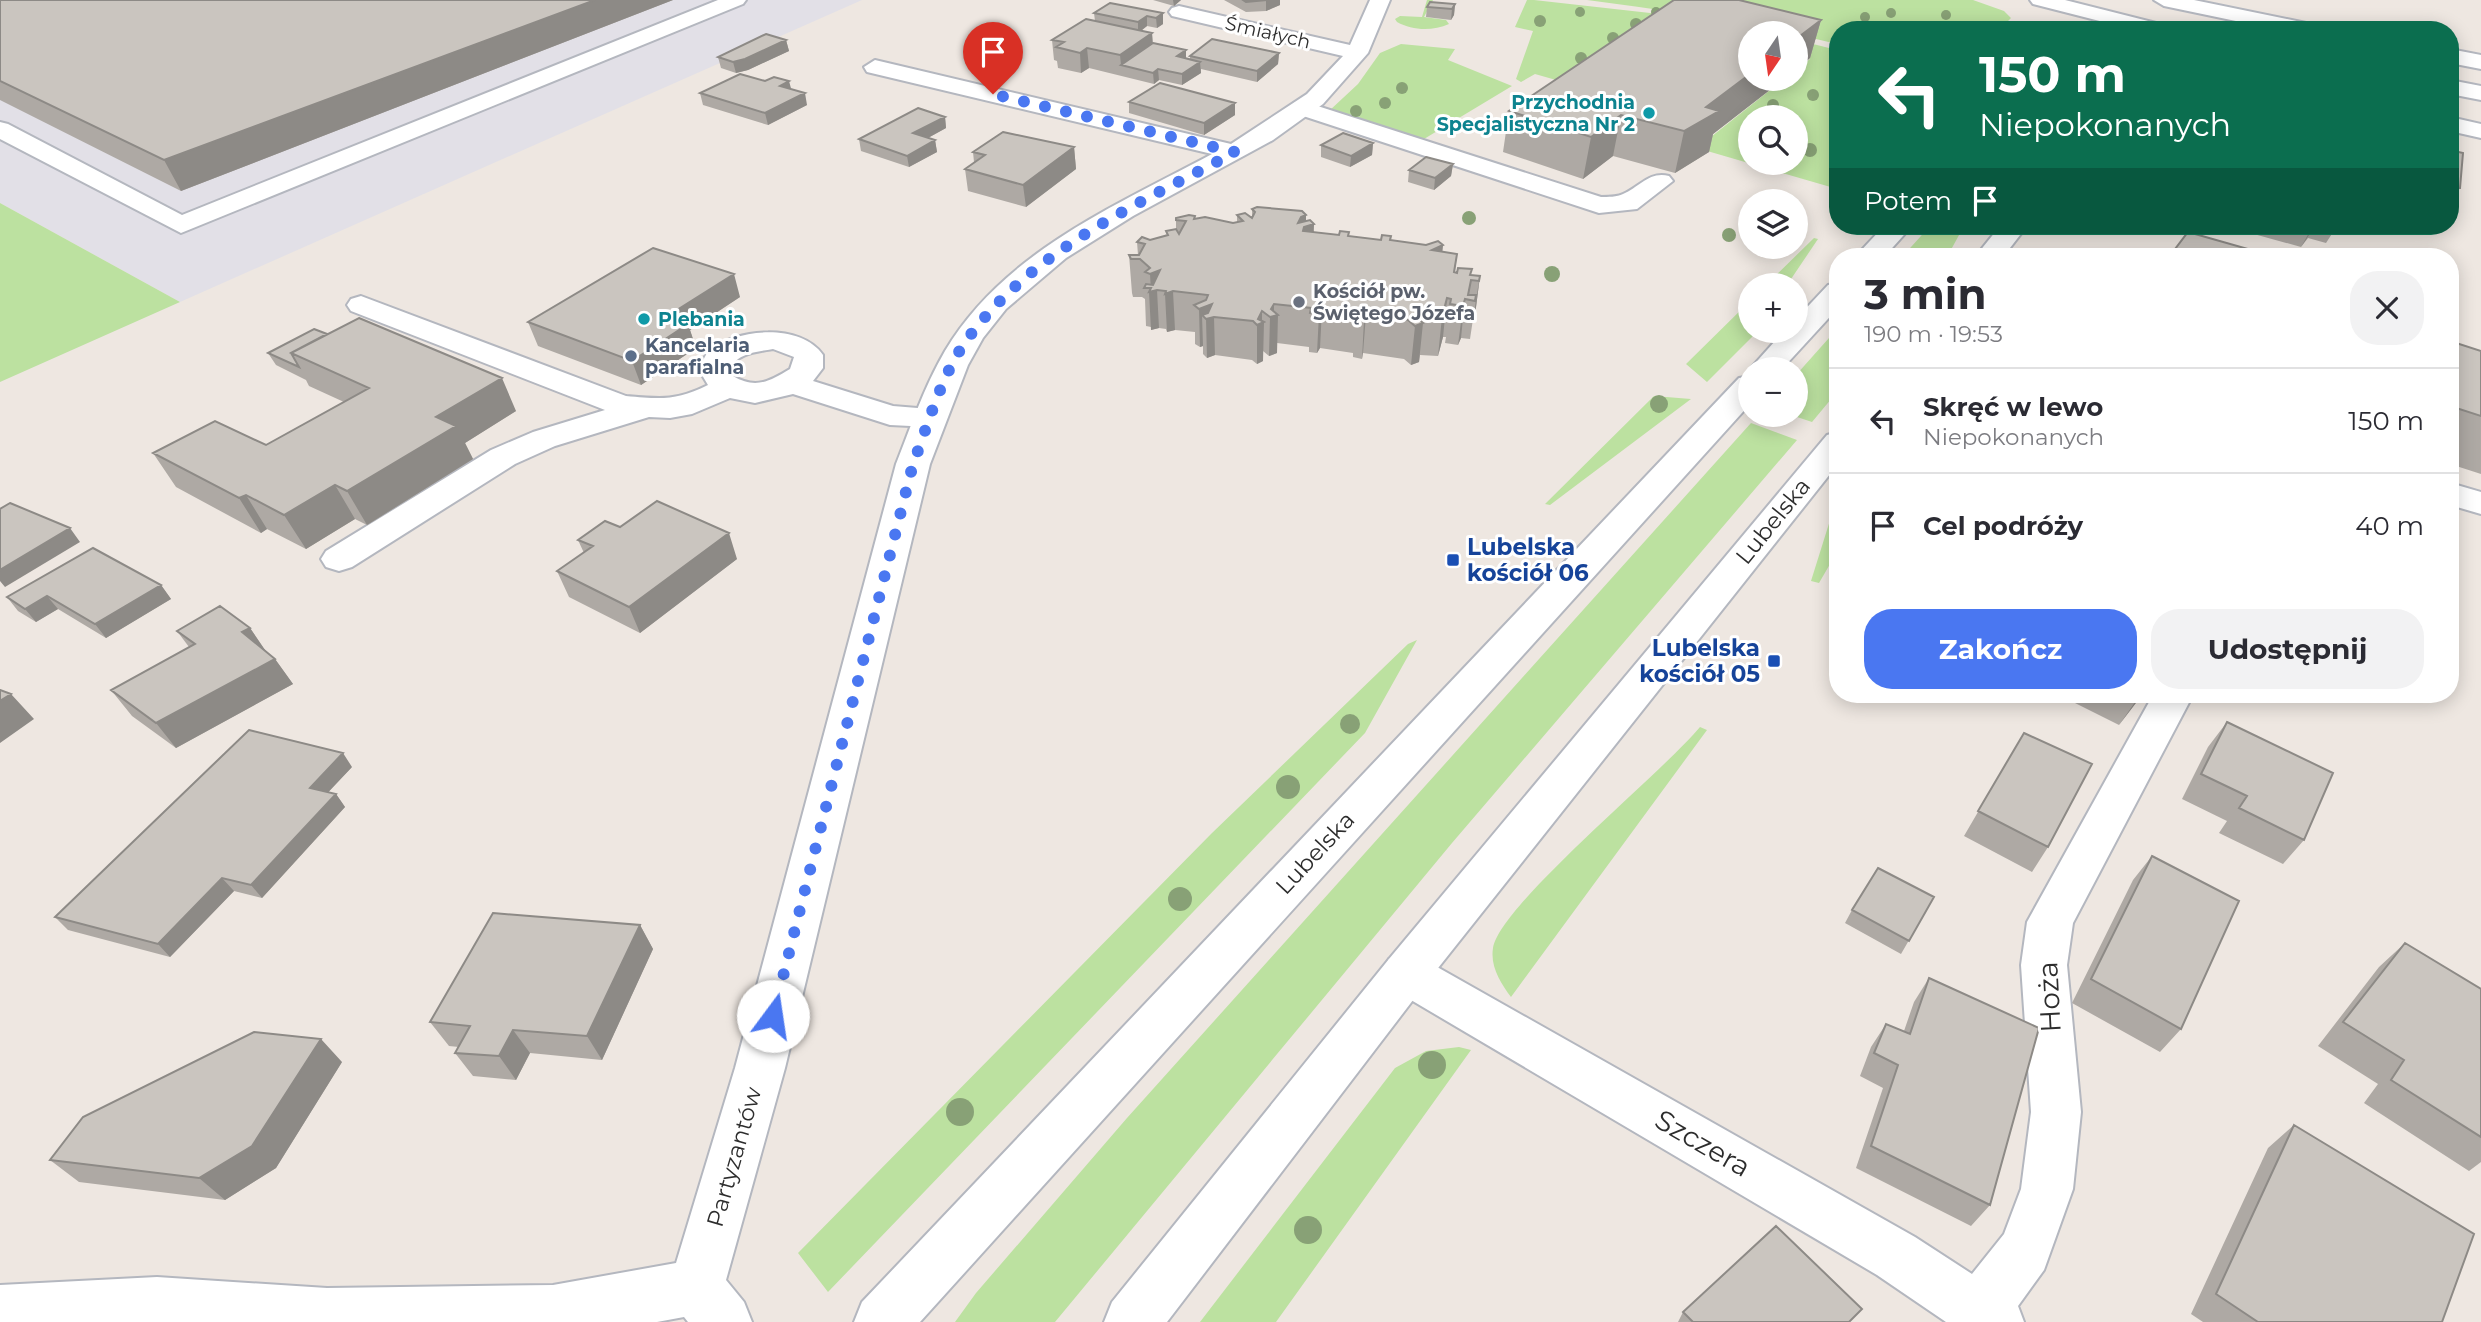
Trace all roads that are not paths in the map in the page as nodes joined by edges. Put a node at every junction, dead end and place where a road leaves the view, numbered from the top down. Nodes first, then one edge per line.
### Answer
1 (736, 0) edge
2 (1380, 0) edge
3 (2040, 0) edge
4 (2164, 0) edge
5 (2197, 4) edge
6 (2102, 7) edge
7 (1179, 12) dead end
8 (2089, 21) edge
9 (2138, 21) edge
10 (2181, 21) edge
11 (2272, 21) edge
12 (1357, 53) junction
13 (2459, 58) edge
14 (2481, 62) edge
15 (875, 67) dead end
16 (2459, 89) edge
17 (2481, 93) edge
18 (1302, 108) junction
19 (2459, 126) edge
20 (0, 128) edge
21 (2481, 131) edge
22 (1235, 152) junction
23 (1660, 181) edge
24 (1890, 235) edge
25 (1878, 248) edge
26 (1829, 301) edge
27 (361, 305) dead end
28 (1776, 357) edge
29 (789, 383) junction
30 (726, 388) junction
31 (1738, 398) edge
32 (644, 408) junction
33 (931, 417) junction
34 (1829, 453) edge
35 (2459, 497) edge
36 (2481, 503) edge
37 (339, 559) dead end
38 (2169, 703) edge
39 (1406, 973) junction
40 (710, 1305) edge
41 (0, 1313) edge
42 (1987, 1316) edge
43 (882, 1322) edge
44 (1132, 1322) edge

1 - 20 street
2 - 12 street, Partyzantów
3 - 6 street
4 - 5 street
5 - 10 street
5 - 11 street
6 - 8 street
6 - 9 street
7 - 12 street, Śmiałych
12 - 18 street, Partyzantów
13 - 14 street
15 - 22 street
16 - 17 street
18 - 22 street, Partyzantów
18 - 23 street
19 - 21 street
22 - 33 street, Partyzantów
24 - 25 street
26 - 28 street
27 - 32 street
29 - 30 street
29 - 30 street
29 - 33 street
30 - 32 street
31 - 43 street, Lubelska
32 - 37 street
33 - 40 street, Partyzantów
34 - 39 street, Lubelska
35 - 36 street
38 - 42 street, Hoża
39 - 42 street, Szczera
39 - 44 street, Lubelska
40 - 41 street

